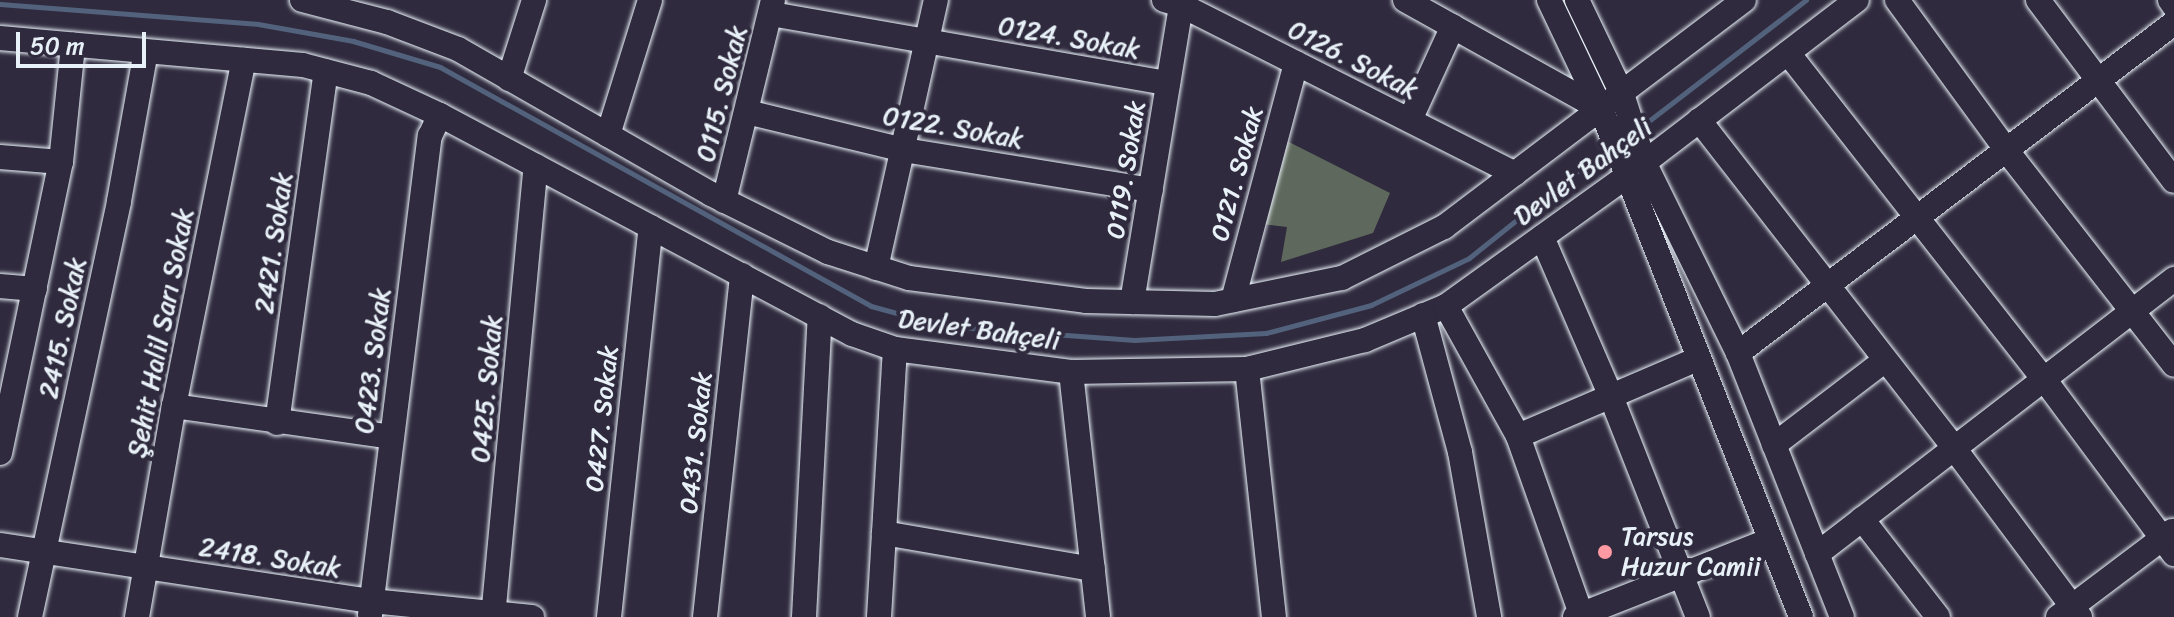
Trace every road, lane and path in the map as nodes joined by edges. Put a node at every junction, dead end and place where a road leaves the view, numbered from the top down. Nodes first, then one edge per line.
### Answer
1 (302, 0) edge
2 (534, 0) edge
3 (650, 0) edge
4 (936, 0) edge
5 (1405, 0) edge
6 (1549, 0) edge
7 (1577, 0) edge
8 (1744, 0) edge
9 (1857, 0) edge
10 (1897, 0) edge
11 (2038, 0) edge
12 (2170, 0) edge
13 (1176, 2) edge
14 (2174, 6) edge
15 (772, 7) edge
16 (389, 11) edge
17 (2174, 23) edge
18 (1453, 26) junction
19 (0, 38) edge
20 (928, 42) junction
21 (73, 45) junction
22 (146, 51) junction
23 (1788, 53) junction
24 (244, 60) junction
25 (1296, 63) junction
26 (326, 71) junction
27 (509, 79) junction
28 (2099, 82) junction
29 (1168, 83) junction
30 (1622, 94) junction
31 (1601, 109) junction
32 (747, 112) junction
33 (440, 115) junction
34 (1410, 120) junction
35 (1699, 120) junction
36 (608, 135) junction
37 (904, 150) junction
38 (2007, 151) junction
39 (0, 157) edge
40 (61, 162) junction
41 (536, 166) junction
42 (1636, 168) junction
43 (1515, 174) junction
44 (2174, 181) edge
45 (1151, 190) junction
46 (724, 201) junction
47 (1916, 219) junction
48 (651, 227) junction
49 (1542, 237) junction
50 (876, 268) junction
51 (742, 275) junction
52 (2174, 279) edge
53 (0, 286) edge
54 (1827, 286) junction
55 (35, 289) junction
56 (1233, 300) junction
57 (1132, 302) junction
58 (2134, 310) junction
59 (1434, 311) junction
60 (820, 316) junction
61 (895, 349) junction
62 (1738, 353) junction
63 (1698, 359) junction
64 (1885, 360) junction
65 (2174, 365) edge
66 (1247, 369) junction
67 (1071, 372) junction
68 (2044, 379) junction
69 (1612, 399) junction
70 (174, 406) junction
71 (277, 423) junction
72 (1518, 436) junction
73 (392, 437) junction
74 (1774, 445) junction
75 (1954, 448) junction
76 (0, 453) edge
77 (1862, 519) junction
78 (884, 533) junction
79 (1770, 540) junction
80 (2170, 540) edge
81 (0, 545) edge
82 (43, 553) junction
83 (1817, 554) junction
84 (146, 567) junction
85 (1093, 569) junction
86 (1682, 576) junction
87 (370, 609) edge
88 (2070, 614) edge
89 (493, 615) edge
90 (1579, 616) edge
91 (30, 617) edge
92 (137, 617) edge
93 (532, 617) edge
94 (609, 617) edge
95 (705, 617) edge
96 (804, 617) edge
97 (879, 617) edge
98 (1098, 617) edge
99 (1274, 617) edge
100 (1489, 617) edge
101 (1698, 617) edge
102 (1801, 617) edge
103 (1842, 617) edge
104 (1938, 617) edge

1 - 16 street, Devlet Bahçeli
2 - 27 street
3 - 36 street
4 - 20 street
5 - 18 street
6 - 31 street
7 - 30 street
8 - 30 street, Devlet Bahçeli
9 - 23 street, Devlet Bahçeli
10 - 38 street
11 - 28 street
12 - 14 street
13 - 25 street, 0126. Sokak
13 - 29 street, 0119. Sokak
15 - 20 street, 0124. Sokak
15 - 32 street, 0115. Sokak
16 - 27 street, Devlet Bahçeli
17 - 28 street
18 - 31 street
18 - 34 street
19 - 21 street, Devlet Bahçeli
20 - 29 street, 0124. Sokak
20 - 37 street
21 - 22 street, Devlet Bahçeli
21 - 40 street
22 - 24 street, Devlet Bahçeli
22 - 82 street, 2415. Sokak
23 - 35 street, Devlet Bahçeli
23 - 47 street
24 - 26 street, Devlet Bahçeli
24 - 70 street, Şehit Halil Sarı Sokak
25 - 34 street, 0126. Sokak
25 - 56 street, 0121. Sokak
26 - 33 street, Devlet Bahçeli
26 - 71 street, 2421. Sokak
27 - 36 street, Devlet Bahçeli
28 - 38 street
28 - 44 street
29 - 45 street, 0119. Sokak
30 - 31 street, Devlet Bahçeli
30 - 42 street
31 - 42 street
31 - 43 street, Devlet Bahçeli
32 - 37 street, 0122. Sokak
32 - 46 street, 0115. Sokak
33 - 41 street, Devlet Bahçeli
33 - 73 street, 0423. Sokak
34 - 43 street, 0126. Sokak
35 - 42 street, Devlet Bahçeli
35 - 54 street
36 - 46 street, Devlet Bahçeli
37 - 45 street, 0122. Sokak
37 - 50 street
38 - 47 street
38 - 58 street
39 - 40 street
40 - 55 street
41 - 48 street, Devlet Bahçeli
41 - 89 street, 0425. Sokak
42 - 49 street, Devlet Bahçeli
42 - 62 street
42 - 63 street
43 - 56 street, Devlet Bahçeli
45 - 57 street, 0119. Sokak
46 - 50 street, Devlet Bahçeli
47 - 54 street
47 - 68 street
48 - 51 street, Devlet Bahçeli
48 - 94 street, 0427. Sokak
49 - 59 street, Devlet Bahçeli
49 - 69 street
50 - 57 street, Devlet Bahçeli
51 - 60 street, Devlet Bahçeli
51 - 95 street, 0431. Sokak
52 - 58 street
53 - 55 street
54 - 62 street
54 - 64 street
55 - 76 street
56 - 57 street, Devlet Bahçeli
58 - 65 street
58 - 68 street
59 - 66 street, Devlet Bahçeli
59 - 72 street
59 - 100 street
60 - 61 street, Devlet Bahçeli
60 - 96 street
61 - 67 street, Devlet Bahçeli
61 - 78 street
62 - 74 street
63 - 69 street
63 - 79 street
64 - 74 street
64 - 75 street
66 - 67 street, Devlet Bahçeli
66 - 99 street
67 - 85 street
68 - 75 street
68 - 80 street
69 - 72 street
69 - 86 street
70 - 71 street
70 - 84 street, Şehit Halil Sarı Sokak
71 - 73 street
72 - 90 street
73 - 87 street, 0423. Sokak
74 - 83 street
75 - 77 street
75 - 88 street
77 - 83 street
77 - 104 street
78 - 85 street
78 - 97 street
79 - 86 street
79 - 102 street
80 - 88 street
81 - 82 street, 2418. Sokak
82 - 84 street, 2418. Sokak
82 - 91 street, 2415. Sokak
83 - 103 street
84 - 87 street, 2418. Sokak
84 - 92 street, Şehit Halil Sarı Sokak
85 - 98 street
86 - 90 street
86 - 101 street
87 - 89 street, 2418. Sokak
89 - 93 street, 2418. Sokak

